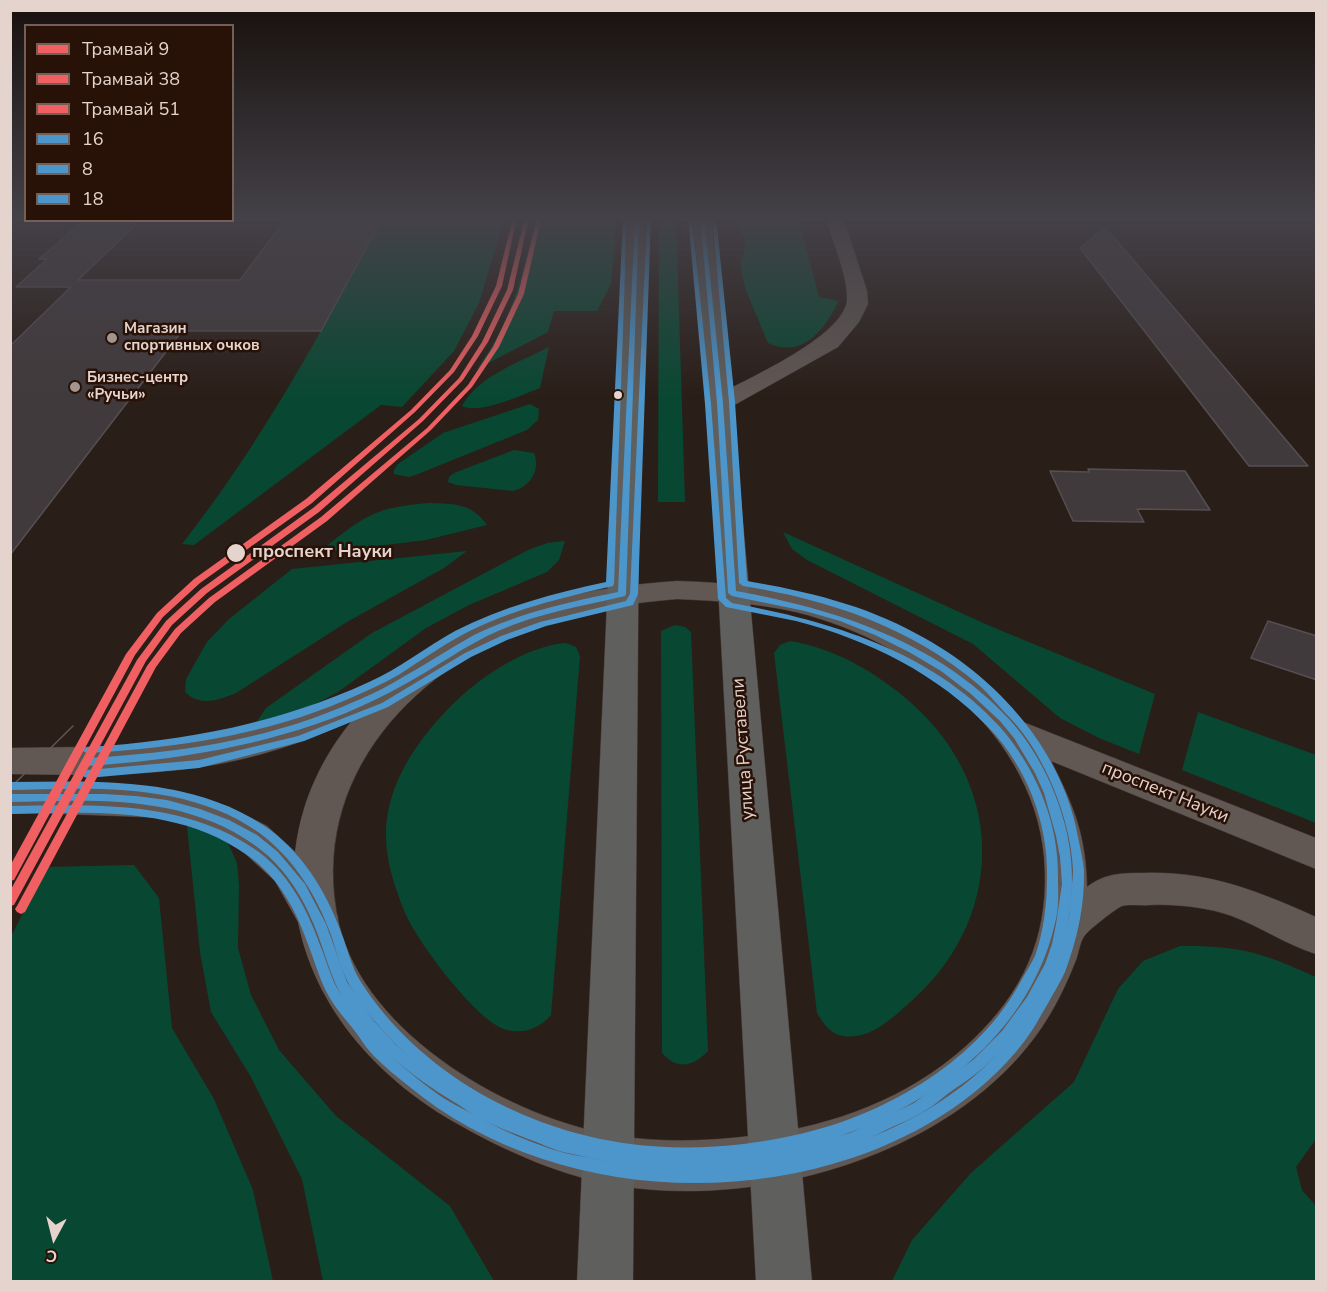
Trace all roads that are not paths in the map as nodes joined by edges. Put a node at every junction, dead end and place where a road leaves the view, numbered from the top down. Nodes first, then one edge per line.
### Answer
1 (635, 277) edge
2 (708, 277) edge
3 (853, 277) edge
4 (720, 403) junction
5 (732, 592) junction
6 (622, 594) junction
7 (418, 675) junction
8 (1014, 732) junction
9 (10, 761) edge
10 (10, 798) edge
11 (1317, 854) edge
12 (317, 917) junction
13 (1064, 927) junction
14 (1317, 936) edge
15 (774, 1158) junction
16 (608, 1159) junction
17 (605, 1281) edge
18 (784, 1281) edge

1 - 6 main road
2 - 4 main road, улица Руставели
3 - 4 main road
4 - 5 main road, улица Руставели
5 - 6 main road, проспект Науки
5 - 8 main road, проспект Науки
5 - 15 main road, улица Руставели
6 - 7 main road, проспект Науки
6 - 16 main road
7 - 9 main road, проспект Науки
7 - 12 main road, проспект Науки
8 - 11 main road, проспект Науки
8 - 13 main road, проспект Науки
10 - 12 main road, проспект Науки
12 - 16 main road, проспект Науки
13 - 14 main road
13 - 15 main road, проспект Науки
15 - 16 main road, проспект Науки
15 - 18 main road, улица Руставели
16 - 17 main road

